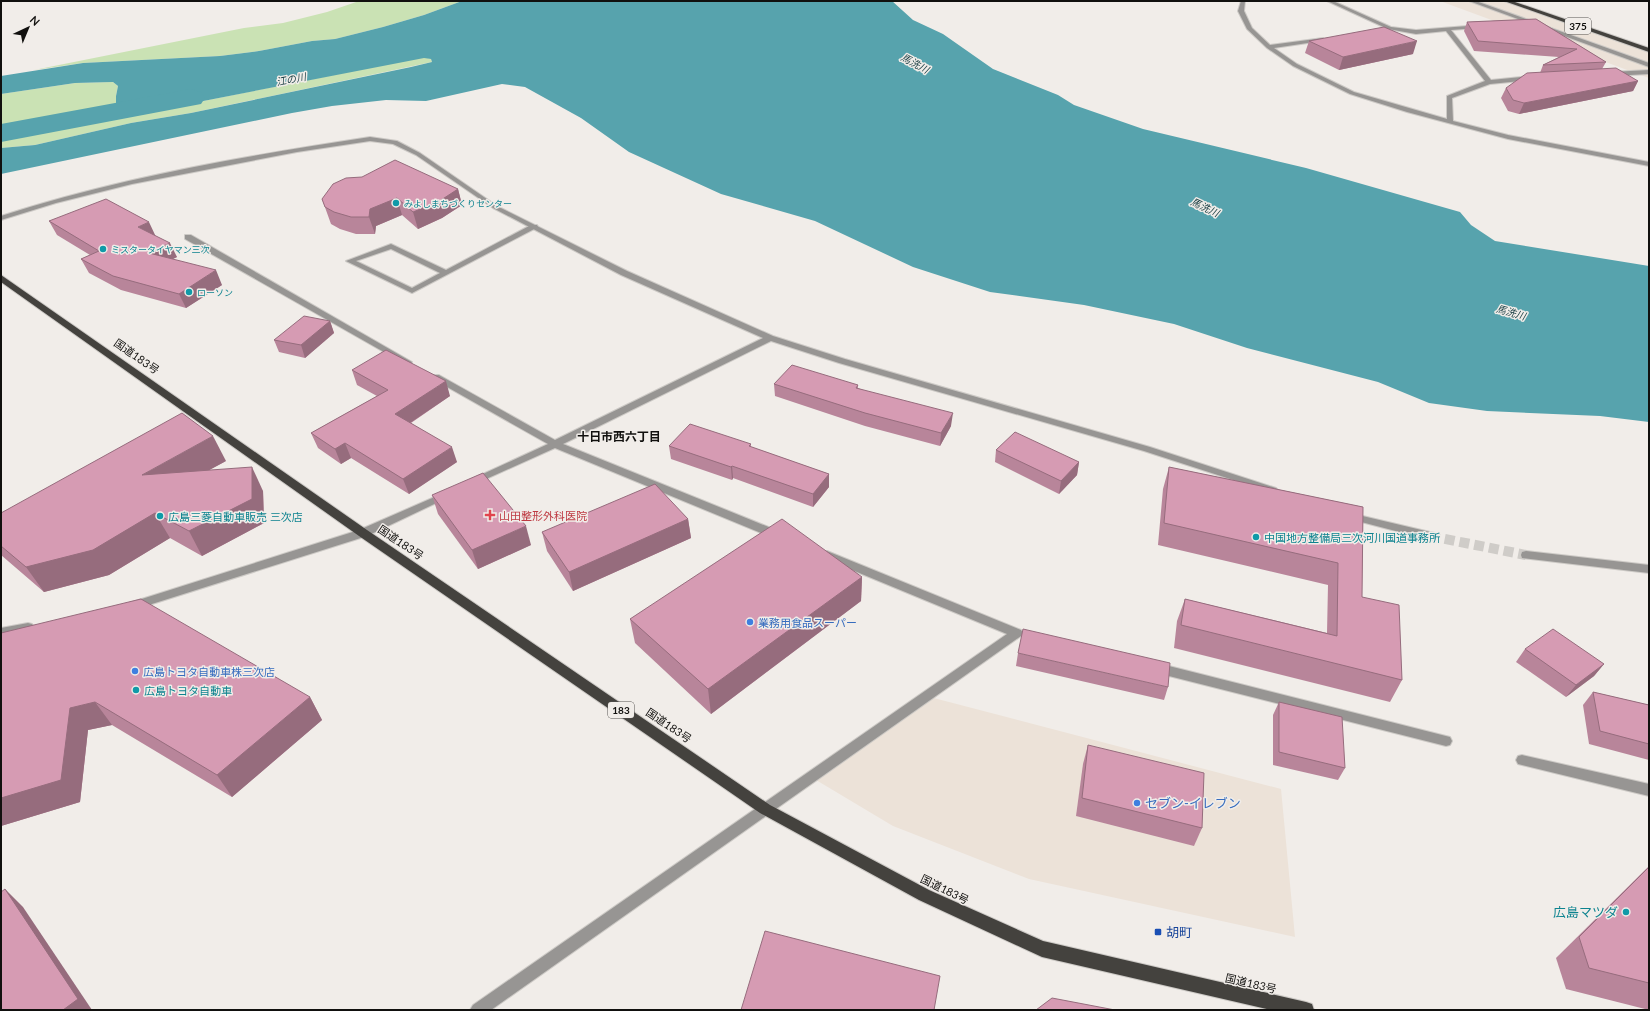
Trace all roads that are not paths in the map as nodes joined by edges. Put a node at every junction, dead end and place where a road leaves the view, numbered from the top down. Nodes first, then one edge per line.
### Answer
1 (1243, 1) edge
2 (1329, 1) edge
3 (1471, 1) edge
4 (1507, 1) edge
5 (1526, 22) junction
6 (1510, 23) edge
7 (1486, 25) edge
8 (1390, 28) junction
9 (1447, 29) junction
10 (1375, 30) edge
11 (1330, 38) edge
12 (1269, 48) junction
13 (1649, 50) edge
14 (1649, 65) edge
15 (1649, 72) edge
16 (1602, 74) edge
17 (1534, 78) edge
18 (1489, 82) junction
19 (1450, 122) junction
20 (1649, 164) edge
21 (1, 218) edge
22 (534, 227) junction
23 (188, 237) dead end
24 (446, 273) junction
25 (1, 278) edge
26 (770, 338) junction
27 (555, 444) junction
28 (1281, 493) edge
29 (1340, 513) edge
30 (363, 533) junction
31 (1430, 536) tunnel mouth
32 (790, 540) edge
33 (819, 552) edge
34 (1526, 555) tunnel mouth
35 (1649, 569) edge
36 (126, 608) edge
37 (40, 625) edge
38 (1, 632) edge
39 (1148, 666) edge
40 (1446, 741) dead end
41 (1522, 760) dead end
42 (1649, 790) edge
43 (765, 809) junction
44 (478, 1010) edge
45 (1306, 1010) edge

1 - 12 street
2 - 8 street
3 - 5 street
4 - 13 highway, 375
5 - 6 street
5 - 14 street
7 - 9 street
8 - 9 street
8 - 10 street
9 - 18 street
11 - 12 street
12 - 19 street
15 - 16 street
17 - 18 street
18 - 19 street
19 - 20 street
21 - 22 street
22 - 24 street
22 - 26 street
23 - 27 street
24 - 24 street
25 - 30 highway, 国道183号 / 183
26 - 27 street
26 - 28 street
27 - 30 street
27 - 32 street
29 - 31 street
30 - 36 street
30 - 43 highway, 国道183号 / 183
33 - 43 street
34 - 35 street
37 - 38 street
39 - 40 street
41 - 42 street
43 - 44 street
43 - 45 highway, 国道183号 / 183

